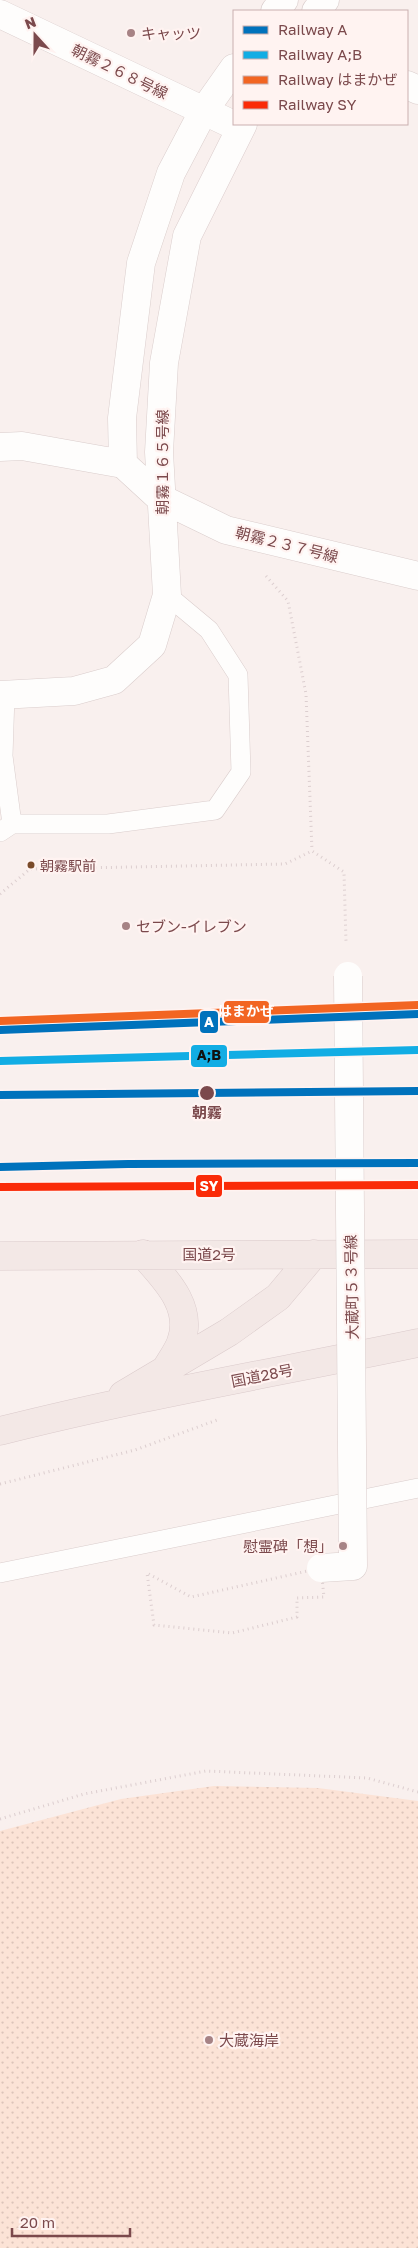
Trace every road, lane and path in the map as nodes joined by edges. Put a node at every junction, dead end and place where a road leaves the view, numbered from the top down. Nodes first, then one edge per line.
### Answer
1 (284, 0) edge
2 (325, 0) edge
3 (276, 10) edge
4 (317, 10) edge
5 (0, 14) edge
6 (233, 69) edge
7 (203, 112) junction
8 (233, 123) edge
9 (241, 126) edge
10 (0, 447) edge
11 (123, 464) junction
12 (160, 498) junction
13 (263, 572) dead end
14 (418, 576) edge
15 (167, 595) junction
16 (2, 695) edge
17 (6, 828) edge
18 (312, 851) junction
19 (0, 894) edge
20 (346, 949) dead end
21 (348, 976) dead end
22 (143, 1254) junction
23 (314, 1254) junction
24 (418, 1254) edge
25 (0, 1256) edge
26 (418, 1343) edge
27 (166, 1369) junction
28 (106, 1404) junction
29 (225, 1418) dead end
30 (0, 1431) edge
31 (0, 1484) edge
32 (418, 1488) edge
33 (322, 1568) joint
34 (0, 1573) edge
35 (297, 1598) dead end
36 (418, 1792) edge
37 (0, 1819) edge

1 - 3 street
2 - 4 street
5 - 7 street, 朝霧２６８号線
6 - 7 street
7 - 8 street, 朝霧２６８号線
7 - 11 street
9 - 12 street, 朝霧１６５号線
10 - 11 street
11 - 12 street, 朝霧２３７号線
12 - 14 street, 朝霧２３７号線
12 - 15 street, 朝霧１６５号線
13 - 18 path
15 - 16 street, 朝霧１６５号線
15 - 17 lane
16 - 17 lane
18 - 19 path
18 - 20 path
21 - 33 street, 大蔵町５３号線, bridge
22 - 23 highway, 国道2号
22 - 25 highway, 国道2号
22 - 27 highway
23 - 24 highway, 国道2号
23 - 27 highway, 国道28号
26 - 28 highway, 国道28号
27 - 28 highway, 国道28号
28 - 30 highway, 国道28号
29 - 31 path
32 - 34 lane
33 - 35 path
36 - 37 path

